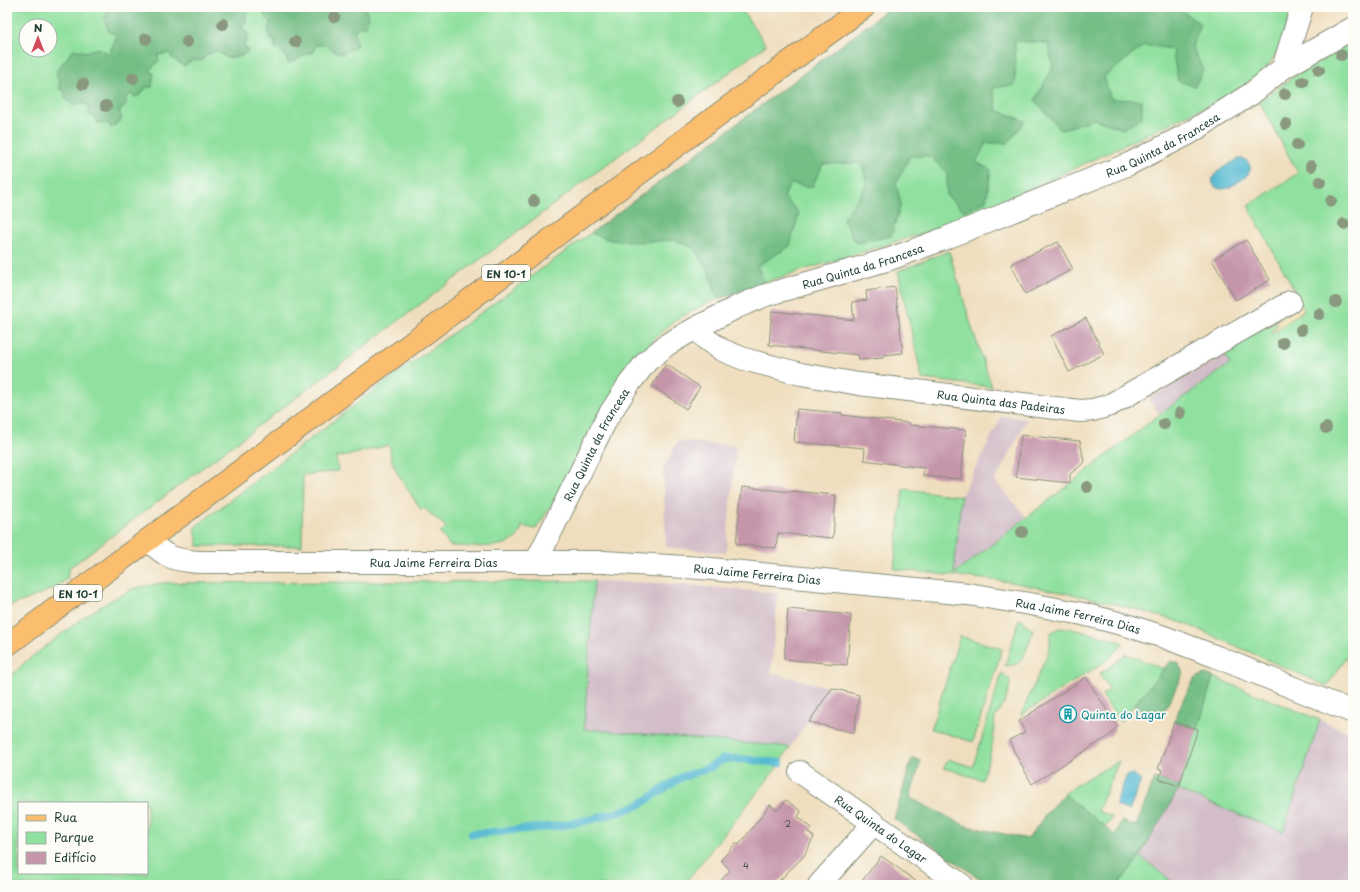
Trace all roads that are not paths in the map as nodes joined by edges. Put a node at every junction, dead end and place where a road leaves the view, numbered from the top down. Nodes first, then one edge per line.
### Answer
1 (864, 7) edge
2 (1302, 7) edge
3 (1353, 28) edge
4 (1283, 68) junction
5 (1290, 302) dead end
6 (696, 328) junction
7 (148, 540) junction
8 (536, 562) junction
9 (7, 645) edge
10 (1353, 712) edge
11 (800, 772) dead end
12 (874, 823) junction
13 (819, 885) edge
14 (962, 885) edge

1 - 7 main road, EN 10-1
2 - 4 street
3 - 4 street, Rua Quinta da Francesa
4 - 6 street, Rua Quinta da Francesa
5 - 6 street, Rua Quinta das Padeiras
6 - 8 street, Rua Quinta da Francesa
7 - 8 street, Rua Jaime Ferreira Dias
7 - 9 main road, EN 10-1
8 - 10 street, Rua Jaime Ferreira Dias
11 - 12 street, Rua Quinta do Lagar
12 - 13 street
12 - 14 street, Rua Quinta do Lagar

